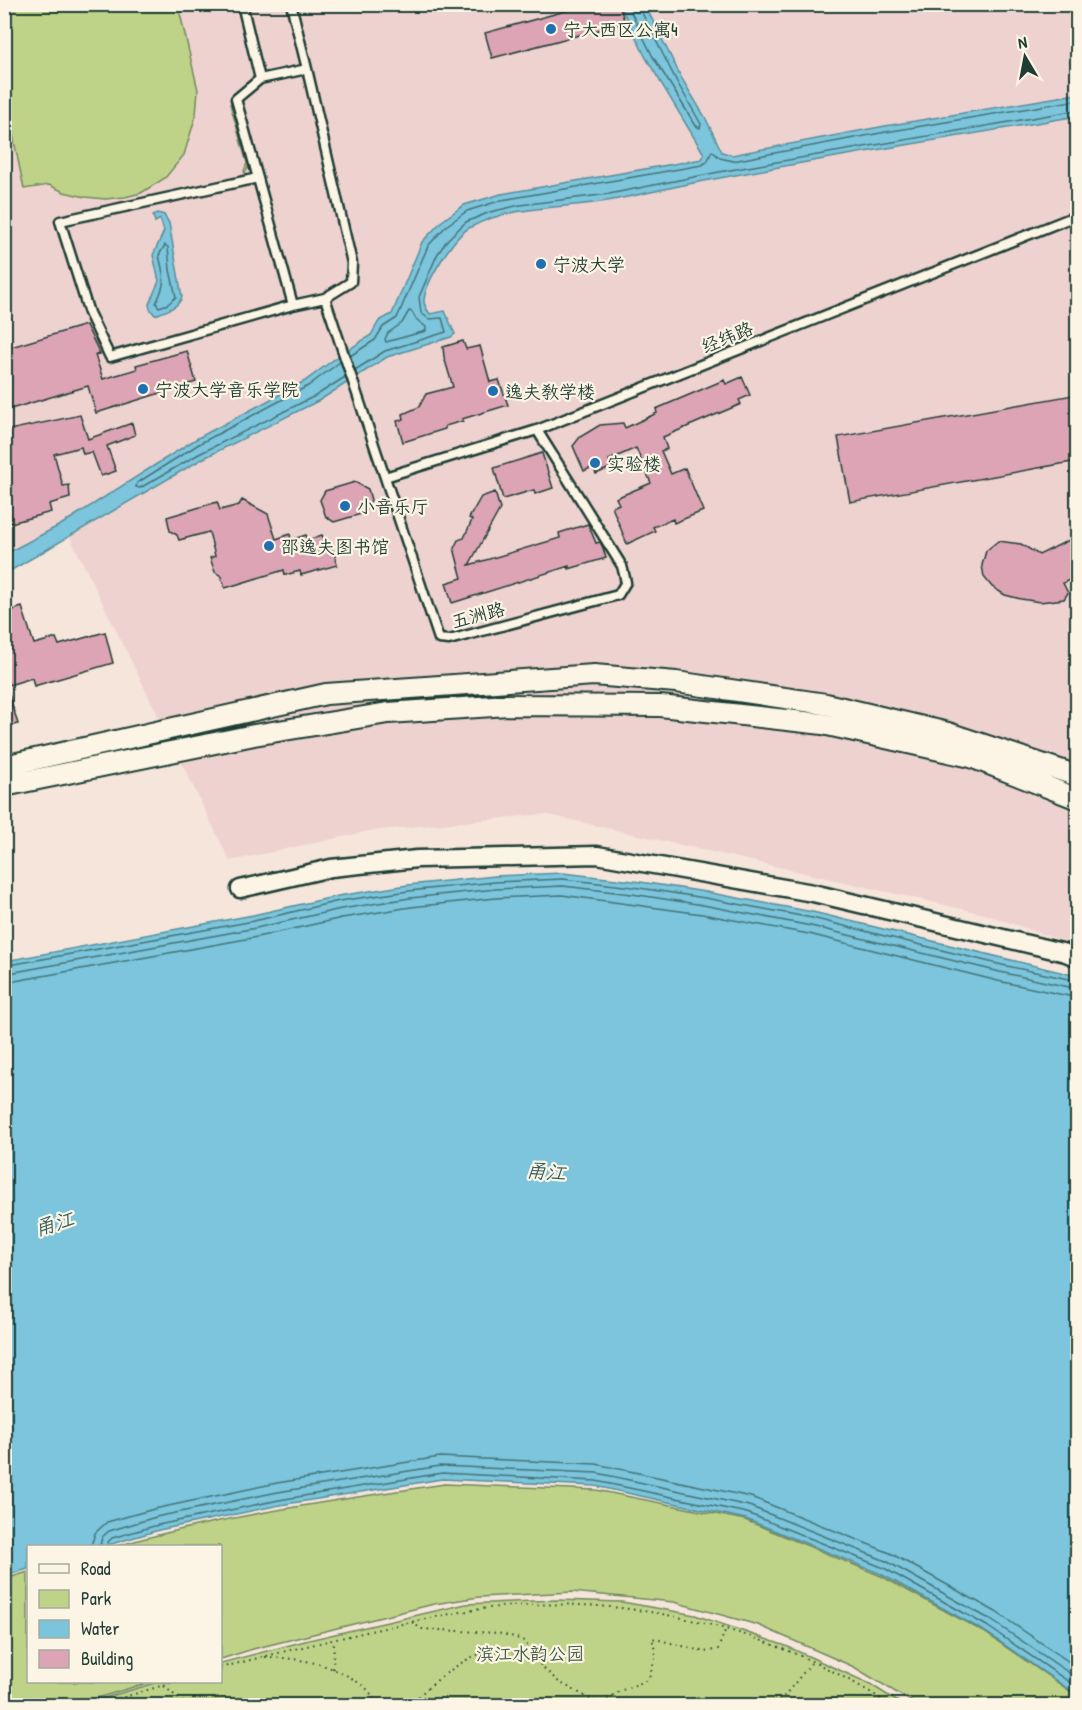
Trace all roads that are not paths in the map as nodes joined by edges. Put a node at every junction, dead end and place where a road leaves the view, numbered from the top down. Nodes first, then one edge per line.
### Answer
1 (242, 4) edge
2 (291, 4) edge
3 (307, 69) junction
4 (260, 79) junction
5 (258, 177) junction
6 (1077, 215) edge
7 (325, 298) junction
8 (293, 305) junction
9 (537, 430) junction
10 (385, 477) junction
11 (4, 766) edge
12 (1077, 776) edge
13 (4, 786) edge
14 (1077, 799) edge
15 (240, 889) dead end
16 (1077, 958) edge

1 - 4 lane
2 - 3 lane
3 - 4 lane
3 - 7 lane
4 - 5 lane
5 - 8 lane
5 - 8 lane
6 - 9 lane, 经纬路
7 - 8 lane
7 - 10 lane, 五洲路
9 - 10 lane, 经纬路
9 - 10 lane, 五洲路
11 - 12 street
13 - 14 street
15 - 16 street

